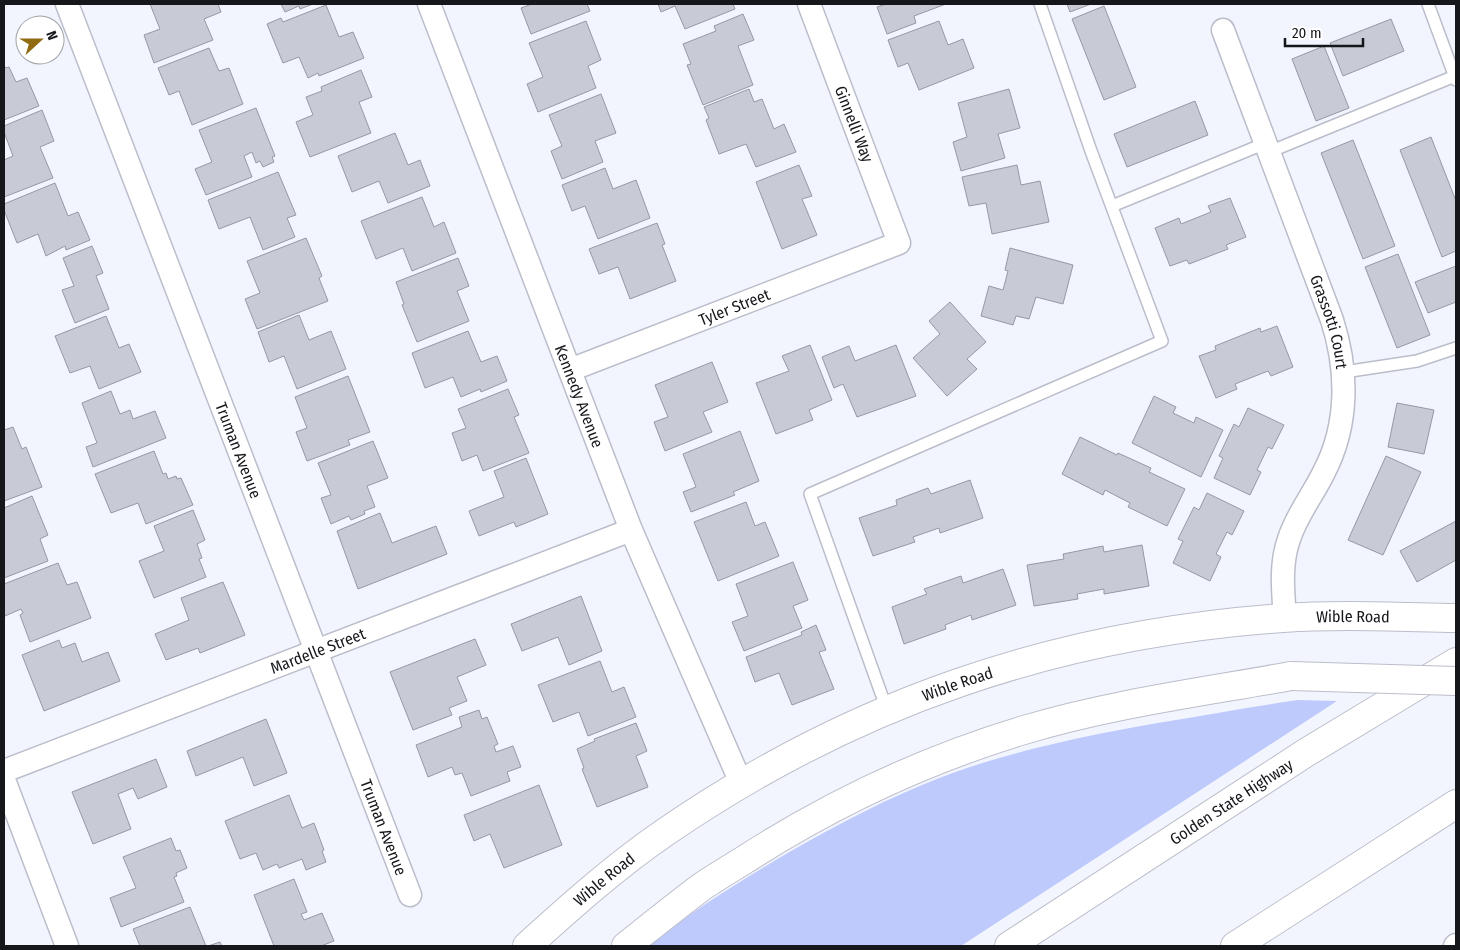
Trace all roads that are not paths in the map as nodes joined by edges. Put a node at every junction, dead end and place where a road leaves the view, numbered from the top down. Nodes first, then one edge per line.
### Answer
1 (68, 4) edge
2 (429, 4) edge
3 (809, 4) edge
4 (1040, 4) edge
5 (1428, 4) edge
6 (1223, 30) dead end
7 (1456, 78) edge
8 (1267, 147) junction
9 (1112, 206) junction
10 (899, 244) joint
11 (1456, 348) edge
12 (570, 370) junction
13 (1344, 372) junction
14 (631, 530) junction
15 (1285, 618) junction
16 (1456, 618) edge
17 (316, 651) junction
18 (1456, 662) edge
19 (1456, 682) edge
20 (887, 710) junction
21 (4, 771) edge
22 (4, 780) edge
23 (741, 782) junction
24 (1456, 804) edge
25 (410, 895) dead end
26 (68, 946) edge
27 (527, 946) edge
28 (626, 946) edge
29 (1009, 946) edge
30 (1235, 946) edge

1 - 17 street, Truman Avenue
2 - 12 street, Kennedy Avenue
3 - 10 street, Ginnelli Way
4 - 9 lane
5 - 7 lane
6 - 8 street, Grassotti Court
7 - 8 lane
8 - 9 lane
8 - 13 street, Grassotti Court
9 - 20 lane
10 - 12 street, Tyler Street
11 - 13 lane
12 - 14 street, Kennedy Avenue
13 - 15 street, Grassotti Court
14 - 17 street, Mardelle Street
14 - 23 street, Kennedy Avenue
15 - 16 main road, Wible Road
15 - 20 main road, Wible Road
17 - 21 street, Mardelle Street
17 - 25 street, Truman Avenue
18 - 29 main road, Golden State Highway
19 - 28 main road, bridge
20 - 23 main road, Wible Road
22 - 26 street
23 - 27 main road, Wible Road
24 - 30 main road

